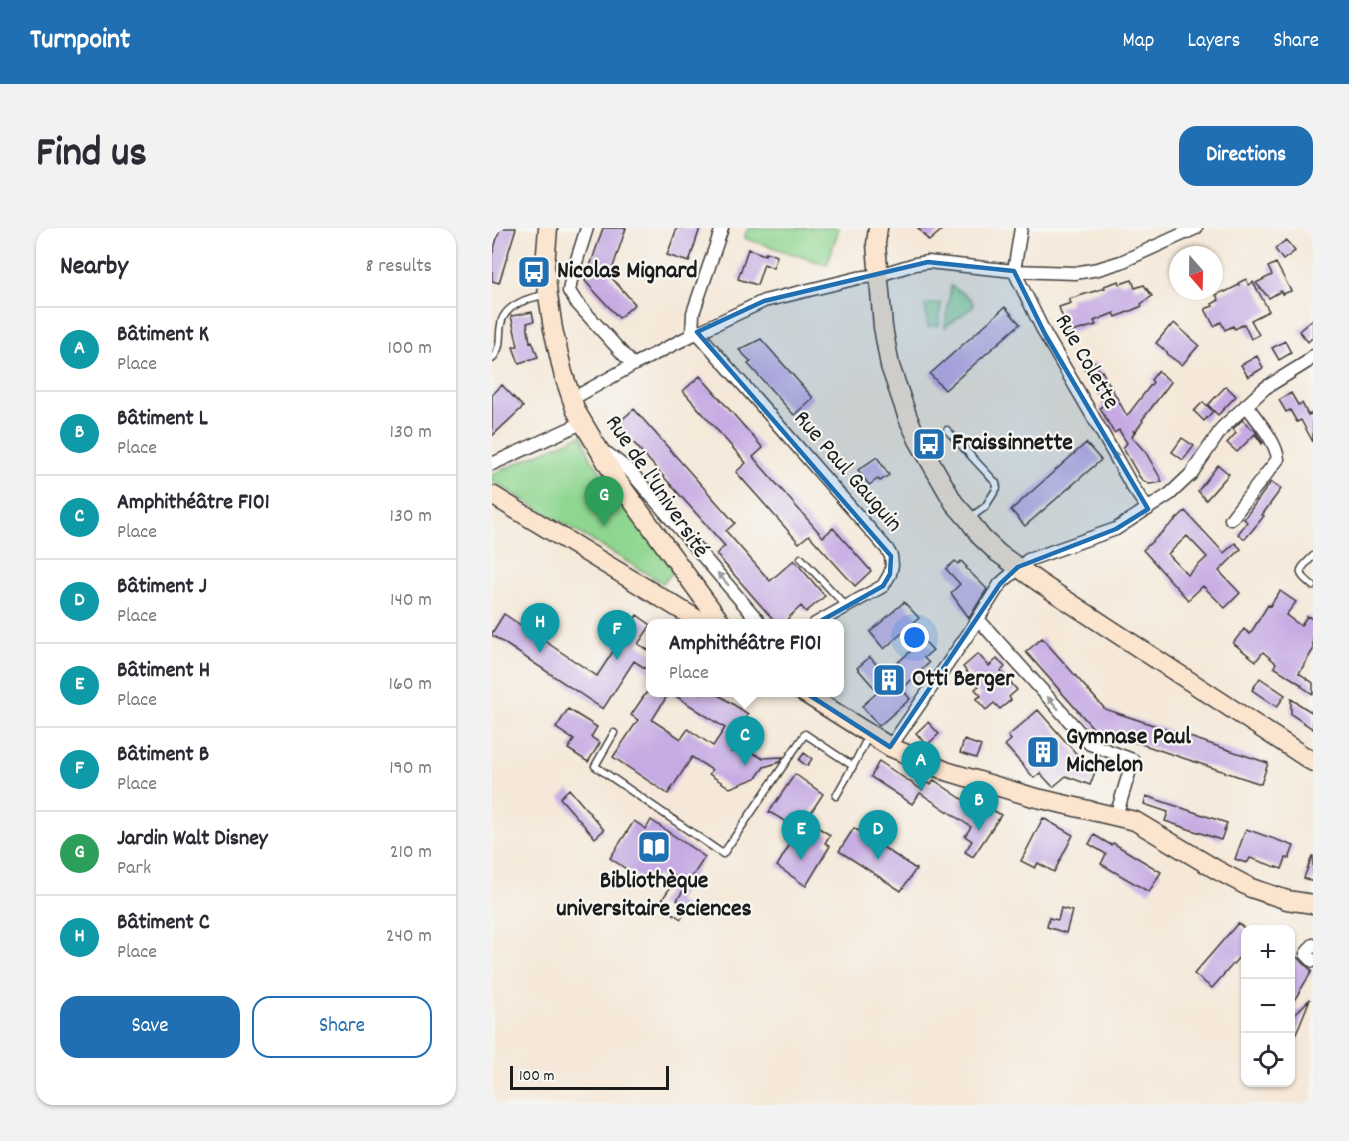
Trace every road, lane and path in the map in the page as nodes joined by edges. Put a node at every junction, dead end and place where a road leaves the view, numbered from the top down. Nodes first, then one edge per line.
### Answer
1 (548, 228) edge
2 (588, 228) edge
3 (723, 228) edge
4 (878, 228) edge
5 (1021, 228) edge
6 (1196, 228) edge
7 (1014, 271) junction
8 (879, 275) junction
9 (548, 295) junction
10 (695, 334) junction
11 (1313, 356) edge
12 (492, 359) edge
13 (633, 365) junction
14 (572, 399) junction
15 (1246, 405) junction
16 (584, 422) junction
17 (947, 430) dead end
18 (598, 448) junction
19 (492, 464) edge
20 (492, 496) edge
21 (1148, 509) junction
22 (968, 519) junction
23 (1231, 519) dead end
24 (1313, 556) edge
25 (801, 558) dead end
26 (1018, 567) junction
27 (1313, 586) edge
28 (846, 607) junction
29 (715, 619) edge
30 (757, 619) edge
31 (824, 619) edge
32 (978, 619) junction
33 (809, 697) edge
34 (614, 733) dead end
35 (869, 735) junction
36 (890, 747) junction
37 (1313, 762) edge
38 (853, 766) junction
39 (836, 796) dead end
40 (1116, 816) junction
41 (1313, 904) edge
42 (1313, 945) edge
43 (1313, 961) edge

1 - 9 street, Rue de l'Université
2 - 13 street
3 - 10 street
4 - 8 street
5 - 7 street
6 - 7 street
7 - 8 street
21 -> 7 street, Rue Colette
8 - 10 street
8 - 22 street
9 - 12 lane
9 - 14 street, Rue de l'Université
10 - 13 street
10 - 28 street, Rue Paul Gauguin
11 - 15 street
13 - 14 street
14 - 16 street, Rue de l'Université
15 - 21 street
15 - 23 street
16 - 18 street, Rue de l'Université
16 - 19 street
17 - 22 lane
18 - 29 street, Rue de l'Université
30 -> 18 street
20 - 29 street
21 - 26 street
22 - 26 street
24 - 27 lane
25 - 28 lane
26 - 32 street
26 - 37 street
28 - 31 street, Rue Paul Gauguin
32 - 36 street
40 -> 32 street
33 - 35 street
34 - 38 lane
35 - 36 street
35 - 38 lane
36 - 40 street
38 - 39 lane
40 - 41 street
42 - 43 street

